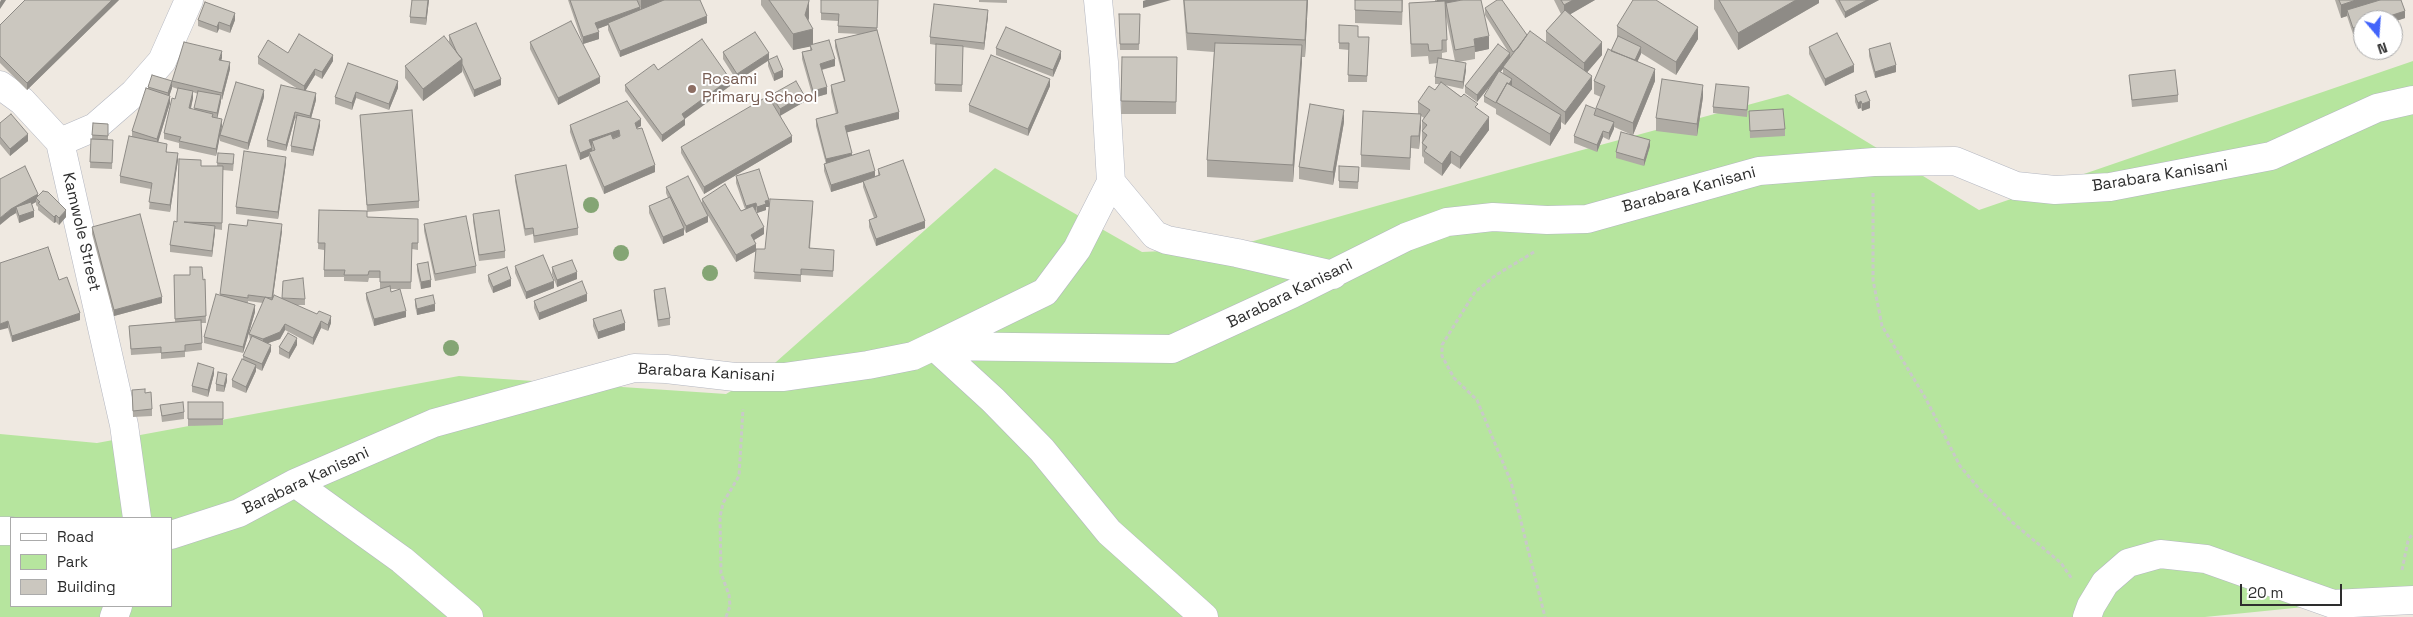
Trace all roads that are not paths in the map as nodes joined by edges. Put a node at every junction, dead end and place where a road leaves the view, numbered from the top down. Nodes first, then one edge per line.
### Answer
1 (189, 0) edge
2 (1098, 0) edge
3 (0, 85) edge
4 (2413, 100) edge
5 (60, 142) junction
6 (1111, 182) junction
7 (1333, 274) junction
8 (934, 346) junction
9 (295, 483) junction
10 (137, 517) edge
11 (172, 535) edge
12 (2413, 600) edge
13 (2089, 612) edge
14 (469, 617) edge
15 (1204, 617) edge

1 - 5 street
2 - 6 street
3 - 5 street
4 - 7 street, Barabara Kanisani
5 - 10 street, Kamwole Street
6 - 7 street
6 - 8 street
7 - 8 street, Barabara Kanisani
8 - 9 street, Barabara Kanisani
8 - 15 street
9 - 11 street, Barabara Kanisani
9 - 14 street
12 - 13 street

